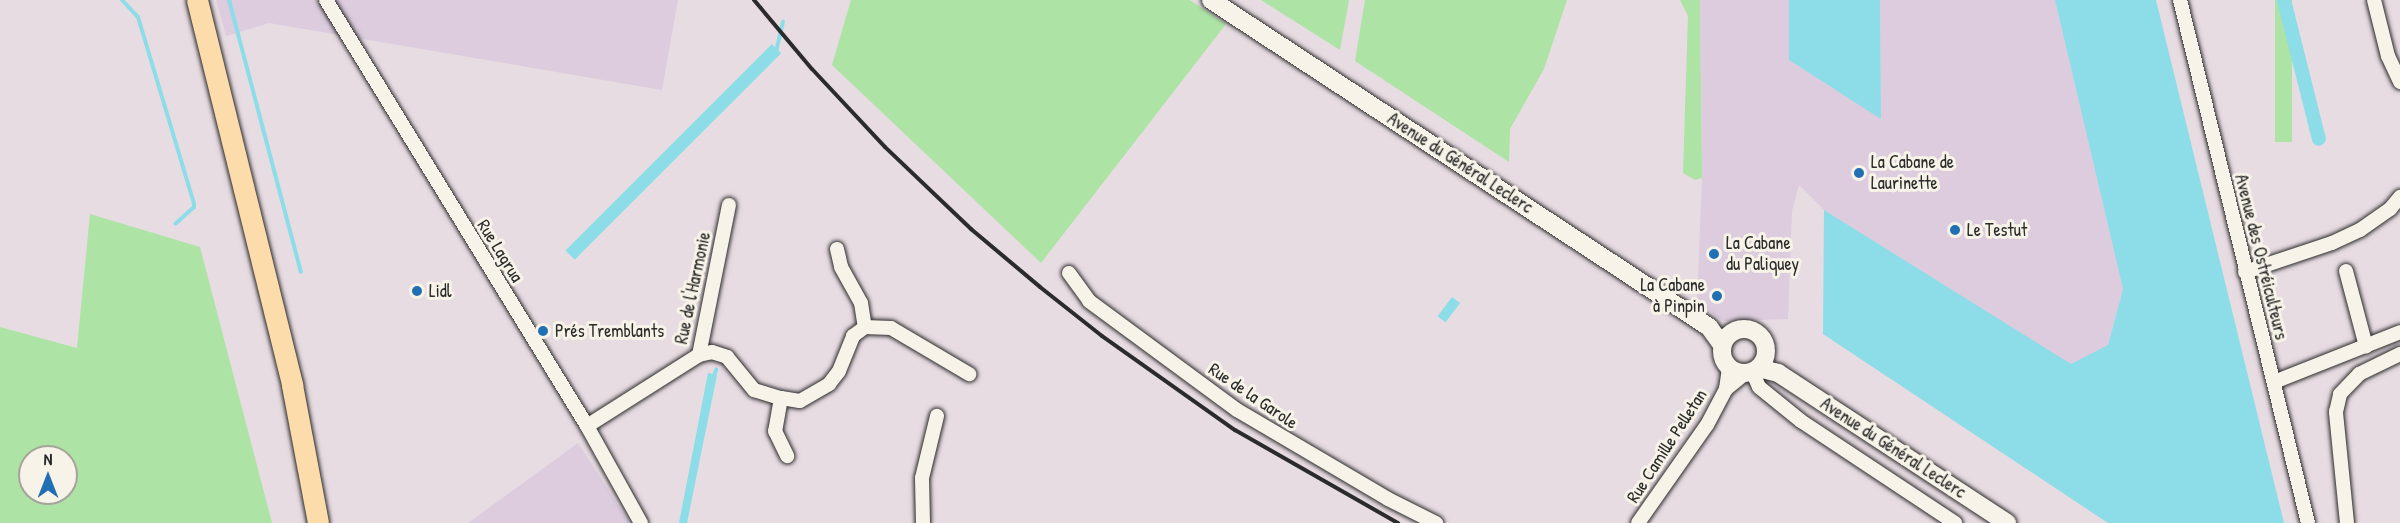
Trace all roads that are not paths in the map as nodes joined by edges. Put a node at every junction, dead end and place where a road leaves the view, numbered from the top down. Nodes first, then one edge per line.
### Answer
1 (197, 0) edge
2 (326, 0) edge
3 (1211, 0) edge
4 (2180, 0) edge
5 (2374, 0) edge
6 (2400, 82) edge
7 (2400, 197) edge
8 (729, 205) dead end
9 (837, 249) dead end
10 (2346, 271) dead end
11 (2245, 272) junction
12 (1069, 273) dead end
13 (865, 327) junction
14 (1708, 327) junction
15 (1734, 330) junction
16 (2400, 333) edge
17 (1722, 345) junction
18 (2366, 346) junction
19 (2400, 354) edge
20 (699, 355) junction
21 (1750, 367) junction
22 (969, 374) dead end
23 (2274, 382) junction
24 (292, 385) junction
25 (781, 398) junction
26 (937, 416) dead end
27 (587, 426) junction
28 (788, 456) dead end
29 (309, 523) edge
30 (318, 523) edge
31 (641, 523) edge
32 (923, 523) edge
33 (1436, 523) edge
34 (1638, 523) edge
35 (1955, 523) edge
36 (2007, 523) edge
37 (2308, 523) edge
38 (2347, 523) edge

1 - 24 main road
2 - 27 street, Rue Lagrua
3 - 14 main road, Avenue du Général Leclerc
4 - 11 street, Avenue des Ostréiculteurs
5 - 6 street
7 - 11 street
8 - 20 street, Rue de l'Harmonie
9 - 13 street
10 - 18 street
11 - 23 street, Avenue des Ostréiculteurs
12 - 33 street, Rue de la Garole
13 - 22 street
13 - 25 street
14 - 15 main road, Avenue du Général Leclerc
14 - 17 main road, Avenue du Général Leclerc
15 - 17 main road
15 - 21 main road
16 - 18 street
17 - 21 main road
18 - 23 street
19 - 38 street
20 - 25 street
20 - 27 street, Rue de l'Harmonie
21 - 34 street, Rue Camille Pelletan
21 - 35 street
21 - 36 main road, Avenue du Général Leclerc
23 - 37 street, Avenue des Ostréiculteurs
24 - 29 main road
24 - 30 main road
25 - 28 street
26 - 32 street
27 - 31 street, Rue Lagrua

